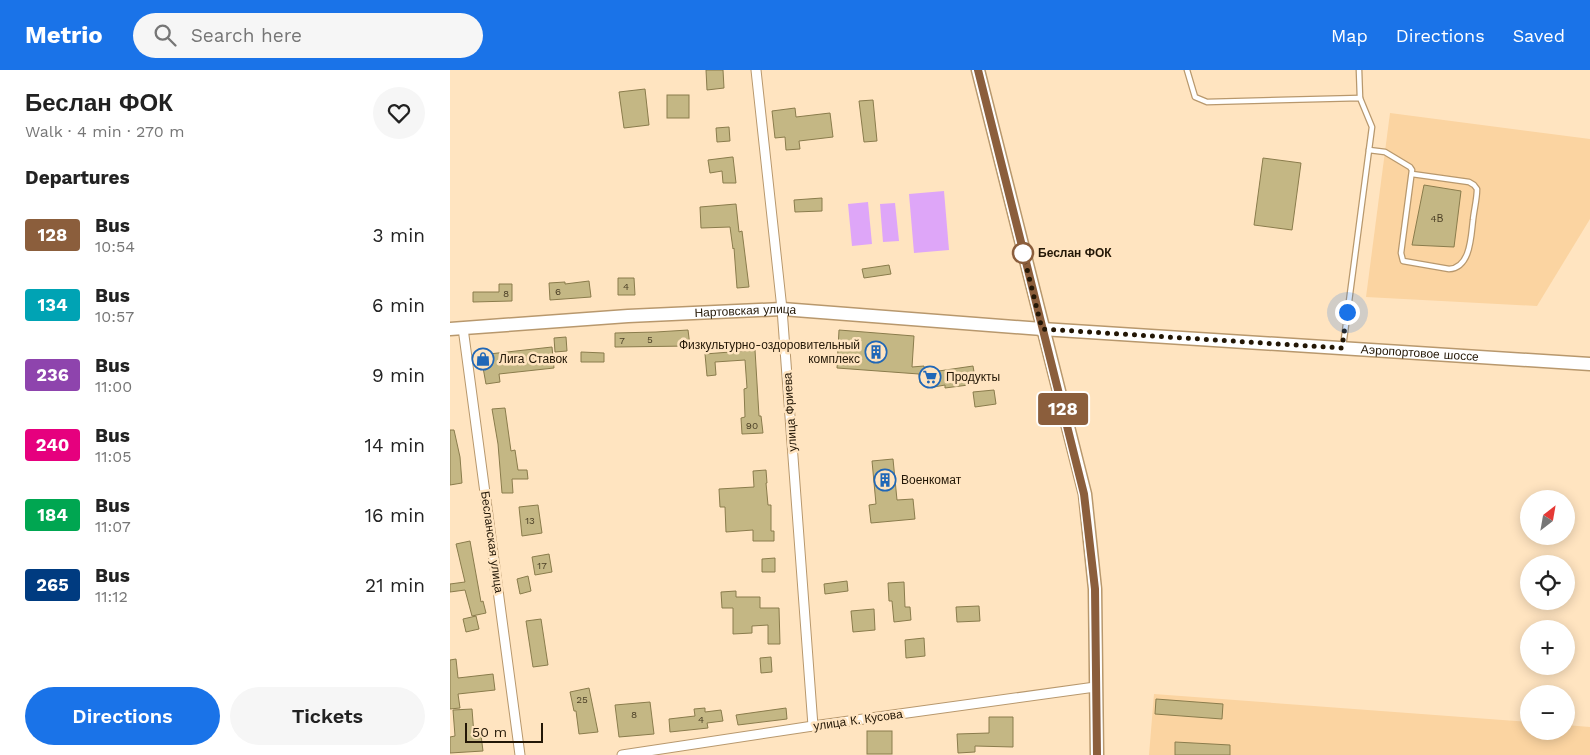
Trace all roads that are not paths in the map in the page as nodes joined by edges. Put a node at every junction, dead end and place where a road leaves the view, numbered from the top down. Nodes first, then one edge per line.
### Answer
1 (756, 70) edge
2 (978, 70) edge
3 (1187, 70) edge
4 (1359, 70) edge
5 (1360, 98) junction
6 (1369, 150) junction
7 (1412, 174) junction
8 (782, 310) junction
9 (463, 328) junction
10 (450, 329) edge
11 (1042, 329) junction
12 (1342, 348) junction
13 (1590, 364) edge
14 (1096, 687) junction
15 (813, 726) junction
16 (520, 755) edge
17 (622, 755) edge
18 (1097, 755) edge

1 - 8 street, улица Фриева
2 - 11 main road
3 - 5 lane
4 - 5 lane
5 - 6 lane
6 - 7 lane
6 - 12 lane
7 - 7 lane
8 - 9 main road, Нартовская улица
8 - 11 main road, Нартовская улица
8 - 15 street, улица Фриева
9 - 10 main road, Нартовская улица
9 - 16 street, Бесланская улица
11 - 12 main road, Аэропортовое шоссе
11 - 14 main road
12 - 13 main road, Аэропортовое шоссе
14 - 15 street, улица К. Кусова
14 - 18 main road
15 - 17 street, улица К. Кусова

